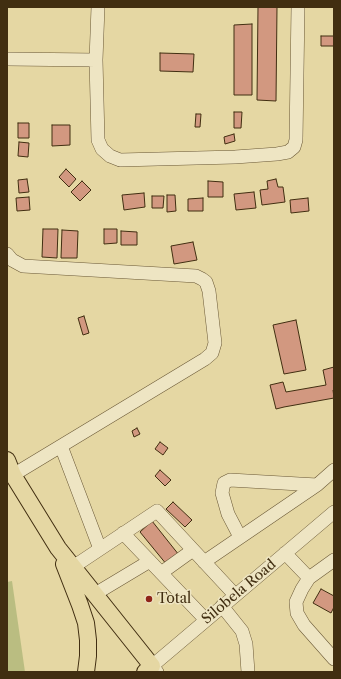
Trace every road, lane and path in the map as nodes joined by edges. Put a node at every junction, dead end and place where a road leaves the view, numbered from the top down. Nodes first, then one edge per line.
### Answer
1 (98, 7) edge
2 (298, 7) edge
3 (7, 59) edge
4 (96, 60) junction
5 (7, 254) edge
6 (61, 446) junction
7 (7, 460) edge
8 (334, 470) edge
9 (14, 475) junction
10 (317, 485) junction
11 (334, 512) edge
12 (123, 533) junction
13 (240, 537) junction
14 (58, 548) junction
15 (100, 549) junction
16 (193, 550) junction
17 (285, 553) junction
18 (334, 560) edge
19 (150, 561) junction
20 (204, 562) junction
21 (73, 567) junction
22 (161, 573) junction
23 (309, 578) junction
24 (95, 594) junction
25 (235, 595) junction
26 (222, 606) junction
27 (206, 620) junction
28 (334, 659) edge
29 (151, 670) edge
30 (86, 672) edge
31 (248, 672) edge

1 - 4 street
2 - 4 street
3 - 4 street
5 - 6 street
6 - 9 street
6 - 15 street
7 - 9 main road
8 - 10 street
9 - 14 main road
10 - 13 street
10 - 13 street
11 - 17 street, Silobela Road
12 - 15 street
12 - 16 street
12 - 19 street
13 - 20 street
14 - 21 main road
14 - 30 main road
15 - 21 street
16 - 20 street
16 - 22 street
17 - 23 street
17 - 25 street, Silobela Road
18 - 23 street
19 - 22 street
19 - 24 street
20 - 25 street
21 - 24 main road
22 - 27 street
23 - 28 street
24 - 29 main road
25 - 26 street, Silobela Road
26 - 27 street, Silobela Road
26 - 31 street
27 - 29 street, Silobela Road

